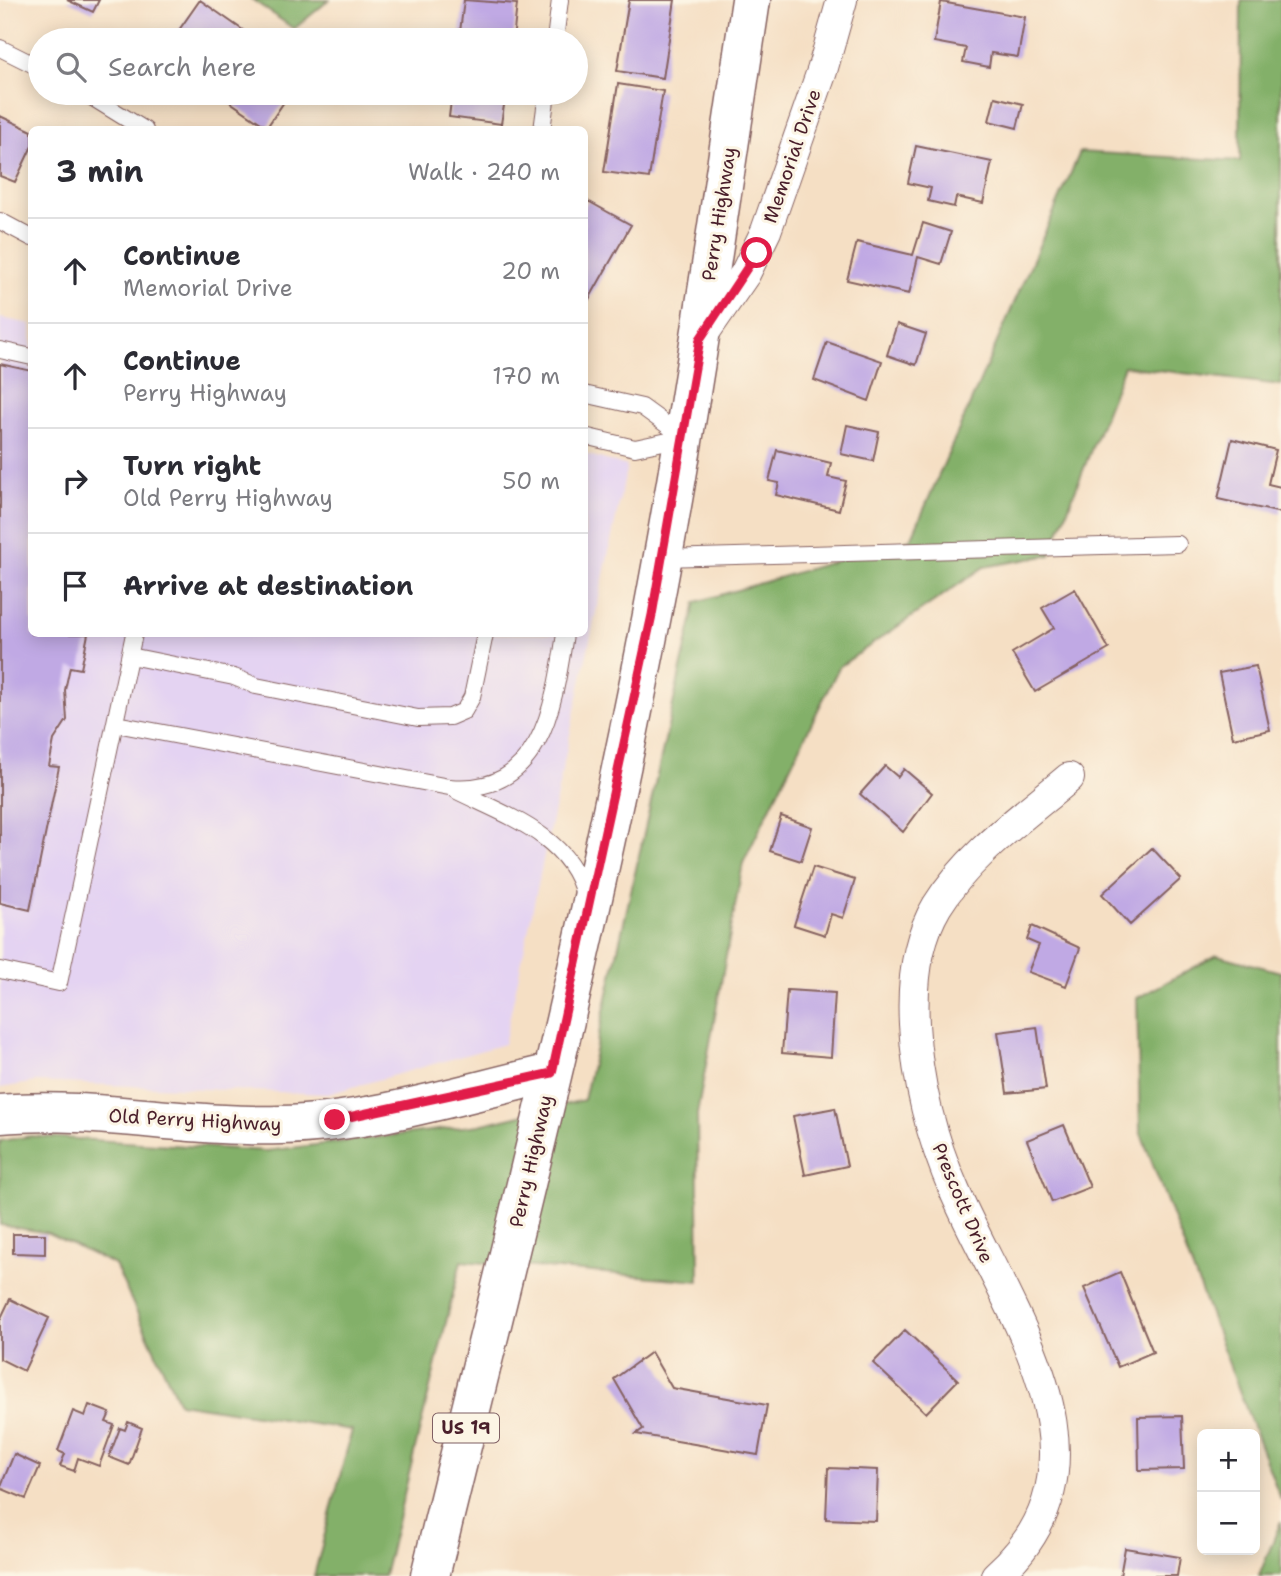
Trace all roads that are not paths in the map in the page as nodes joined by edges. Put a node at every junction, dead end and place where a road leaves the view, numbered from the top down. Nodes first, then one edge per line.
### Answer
1 (560, 0) edge
2 (751, 0) edge
3 (842, 0) edge
4 (556, 28) edge
5 (0, 48) edge
6 (28, 62) edge
7 (104, 105) edge
8 (545, 105) edge
9 (139, 126) edge
10 (543, 126) edge
11 (0, 221) edge
12 (28, 236) edge
13 (700, 339) junction
14 (0, 350) edge
15 (28, 355) edge
16 (588, 395) edge
17 (588, 437) edge
18 (684, 437) junction
19 (1178, 544) dead end
20 (662, 558) junction
21 (133, 637) edge
22 (484, 637) edge
23 (564, 637) edge
24 (130, 656) junction
25 (116, 724) junction
26 (1069, 778) dead end
27 (449, 787) junction
28 (589, 914) junction
29 (0, 970) edge
30 (552, 1073) junction
31 (0, 1114) edge
32 (430, 1576) edge
33 (996, 1576) edge

1 - 4 lane
2 - 13 main road, Perry Highway / US 19
3 - 13 street, Memorial Drive
5 - 6 lane
7 - 9 lane
8 - 10 lane
11 - 12 lane
13 - 18 main road, Perry Highway / US 19
14 - 15 lane
16 - 18 lane
17 - 18 lane
18 - 20 main road, Perry Highway / US 19
19 - 20 lane
20 - 28 main road, Perry Highway / US 19
21 - 24 lane
22 - 24 lane
23 - 27 lane
24 - 25 lane
25 - 27 lane
25 - 29 lane
26 - 33 street, Prescott Drive
27 - 28 lane
28 - 30 main road, Perry Highway / US 19
30 - 31 main road, Old Perry Highway
30 - 32 main road, Perry Highway / US 19

